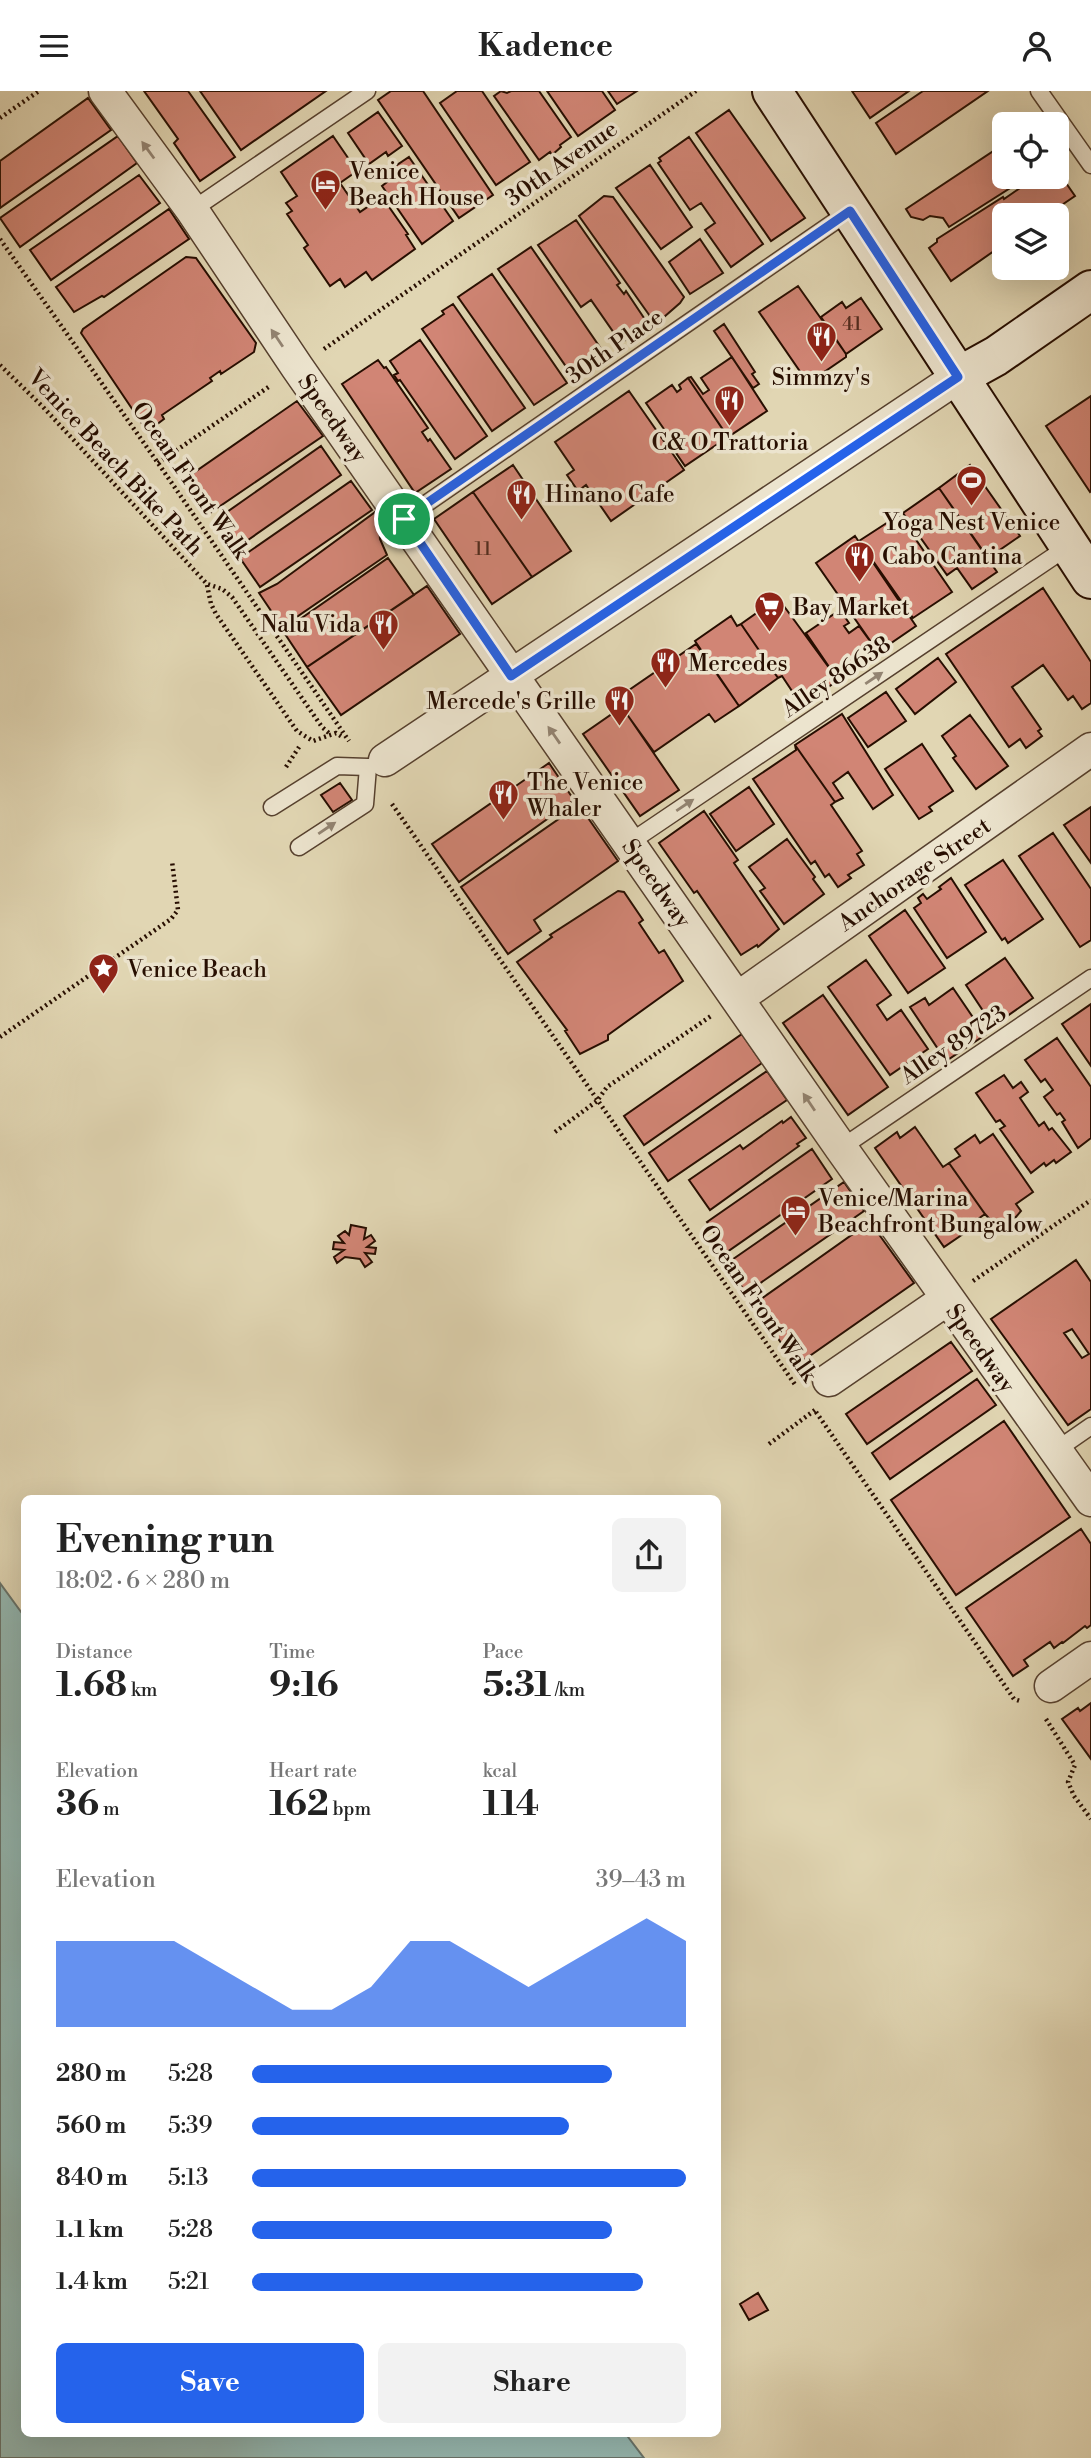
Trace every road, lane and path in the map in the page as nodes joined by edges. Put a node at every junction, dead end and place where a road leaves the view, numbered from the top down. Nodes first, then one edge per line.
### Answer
1 (39, 91) edge
2 (105, 91) edge
3 (367, 91) edge
4 (696, 91) edge
5 (772, 91) edge
6 (1039, 91) edge
7 (0, 118) edge
8 (1091, 165) edge
9 (191, 210) junction
10 (850, 211) junction
11 (0, 239) edge
12 (1091, 290) edge
13 (320, 351) dead end
14 (0, 365) edge
15 (958, 377) junction
16 (272, 385) dead end
17 (158, 463) junction
18 (404, 519) junction
19 (1069, 546) junction
20 (1091, 579) edge
21 (207, 584) junction
22 (511, 676) junction
23 (330, 734) junction
24 (350, 743) joint
25 (300, 744) dead end
26 (1091, 750) edge
27 (376, 763) junction
28 (285, 767) dead end
29 (387, 797) dead end
30 (272, 807) dead end
31 (629, 843) junction
32 (299, 847) dead end
33 (172, 861) dead end
34 (1091, 978) edge
35 (738, 998) junction
36 (0, 1037) edge
37 (597, 1101) junction
38 (555, 1132) dead end
39 (841, 1148) junction
40 (1091, 1200) edge
41 (947, 1299) junction
42 (814, 1393) junction
43 (815, 1410) junction
44 (1091, 1426) edge
45 (769, 1444) dead end
46 (1055, 1451) junction
47 (1091, 1500) edge
48 (1091, 1658) edge
49 (1041, 1702) junction
50 (1091, 1819) edge

1 - 7 path
9 -> 2 street, Speedway
3 - 9 lane
4 - 13 path, 30th Avenue
5 - 10 main road
6 - 8 lane
18 -> 9 street, Speedway
10 - 15 main road
10 - 18 lane, 30th Place
11 - 17 path, Ocean Front Walk
12 - 15 main road
14 - 21 path, Venice Beach Bike Path
15 - 19 main road
15 - 22 street
16 - 17 path
17 - 24 path, Ocean Front Walk
18 - 22 street, Speedway
19 - 20 main road
31 -> 19 lane, Alley 86638
21 - 23 path, Venice Beach Bike Path
21 - 23 path, Venice Beach Bike Path
22 - 27 street
31 -> 22 street, Speedway
23 - 24 path, Venice Beach Bike Path
25 - 28 path
26 - 35 street, Anchorage Street
27 - 30 lane
32 -> 27 lane
29 - 37 path, Ocean Front Walk
31 - 35 street, Speedway
33 - 36 path
34 - 39 lane, Alley 89723
35 - 37 path
39 -> 35 street, Speedway
37 - 38 path
37 - 42 path, Ocean Front Walk
39 - 41 street, Speedway
40 - 41 path
41 - 42 street
41 - 46 street, Speedway
42 - 43 path, Ocean Front Walk
43 - 45 path
43 - 49 path, Ocean Front Walk
44 - 46 lane
46 - 47 street, Speedway
48 - 49 street
49 - 50 path, Ocean Front Walk

